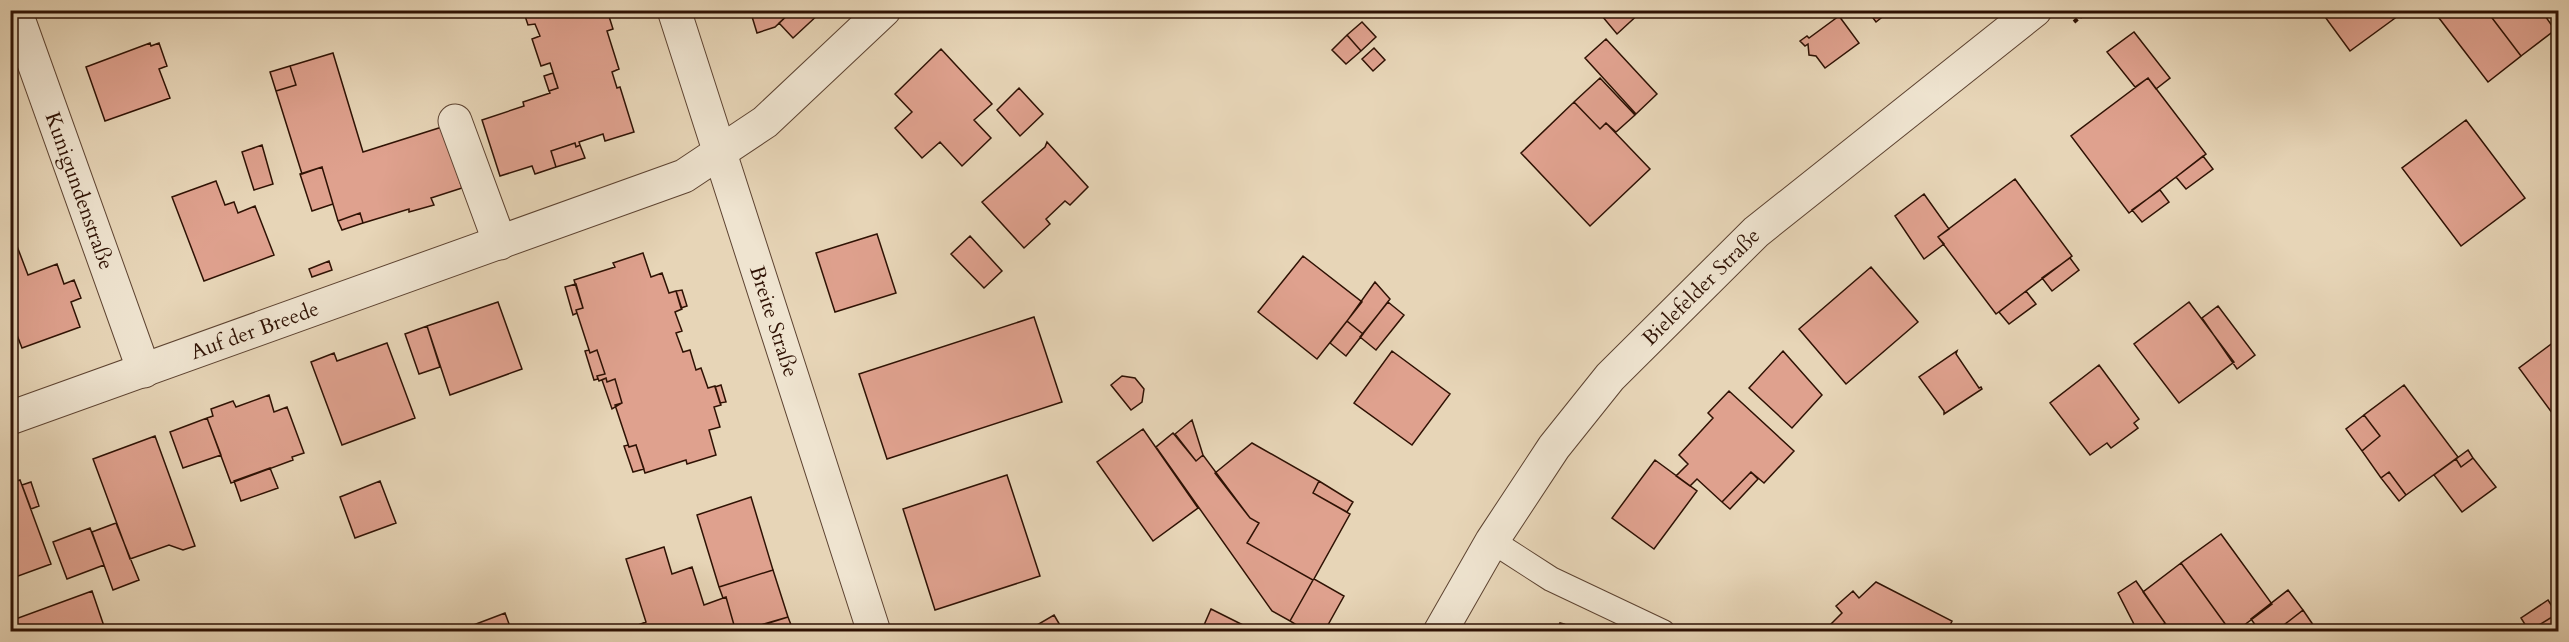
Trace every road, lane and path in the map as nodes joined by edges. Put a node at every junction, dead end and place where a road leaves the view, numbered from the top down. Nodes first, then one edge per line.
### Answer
1 (15, 10) edge
2 (674, 10) edge
3 (884, 10) edge
4 (2035, 10) edge
5 (2088, 10) edge
6 (2070, 24) dead end
7 (455, 121) dead end
8 (718, 154) junction
9 (500, 243) junction
10 (144, 371) junction
11 (10, 418) edge
12 (1492, 541) junction
13 (874, 632) edge
14 (1440, 632) edge
15 (1663, 632) edge

1 - 10 street, Kunigundenstraße
2 - 8 street, Breite Straße
3 - 8 street, Auf der Breede
4 - 12 street, Bielefelder Straße
5 - 6 path
7 - 9 street
8 - 9 street, Auf der Breede
8 - 13 street, Breite Straße
9 - 10 street, Auf der Breede
10 - 11 street, Auf der Breede
12 - 14 street, Bielefelder Straße
12 - 15 lane

